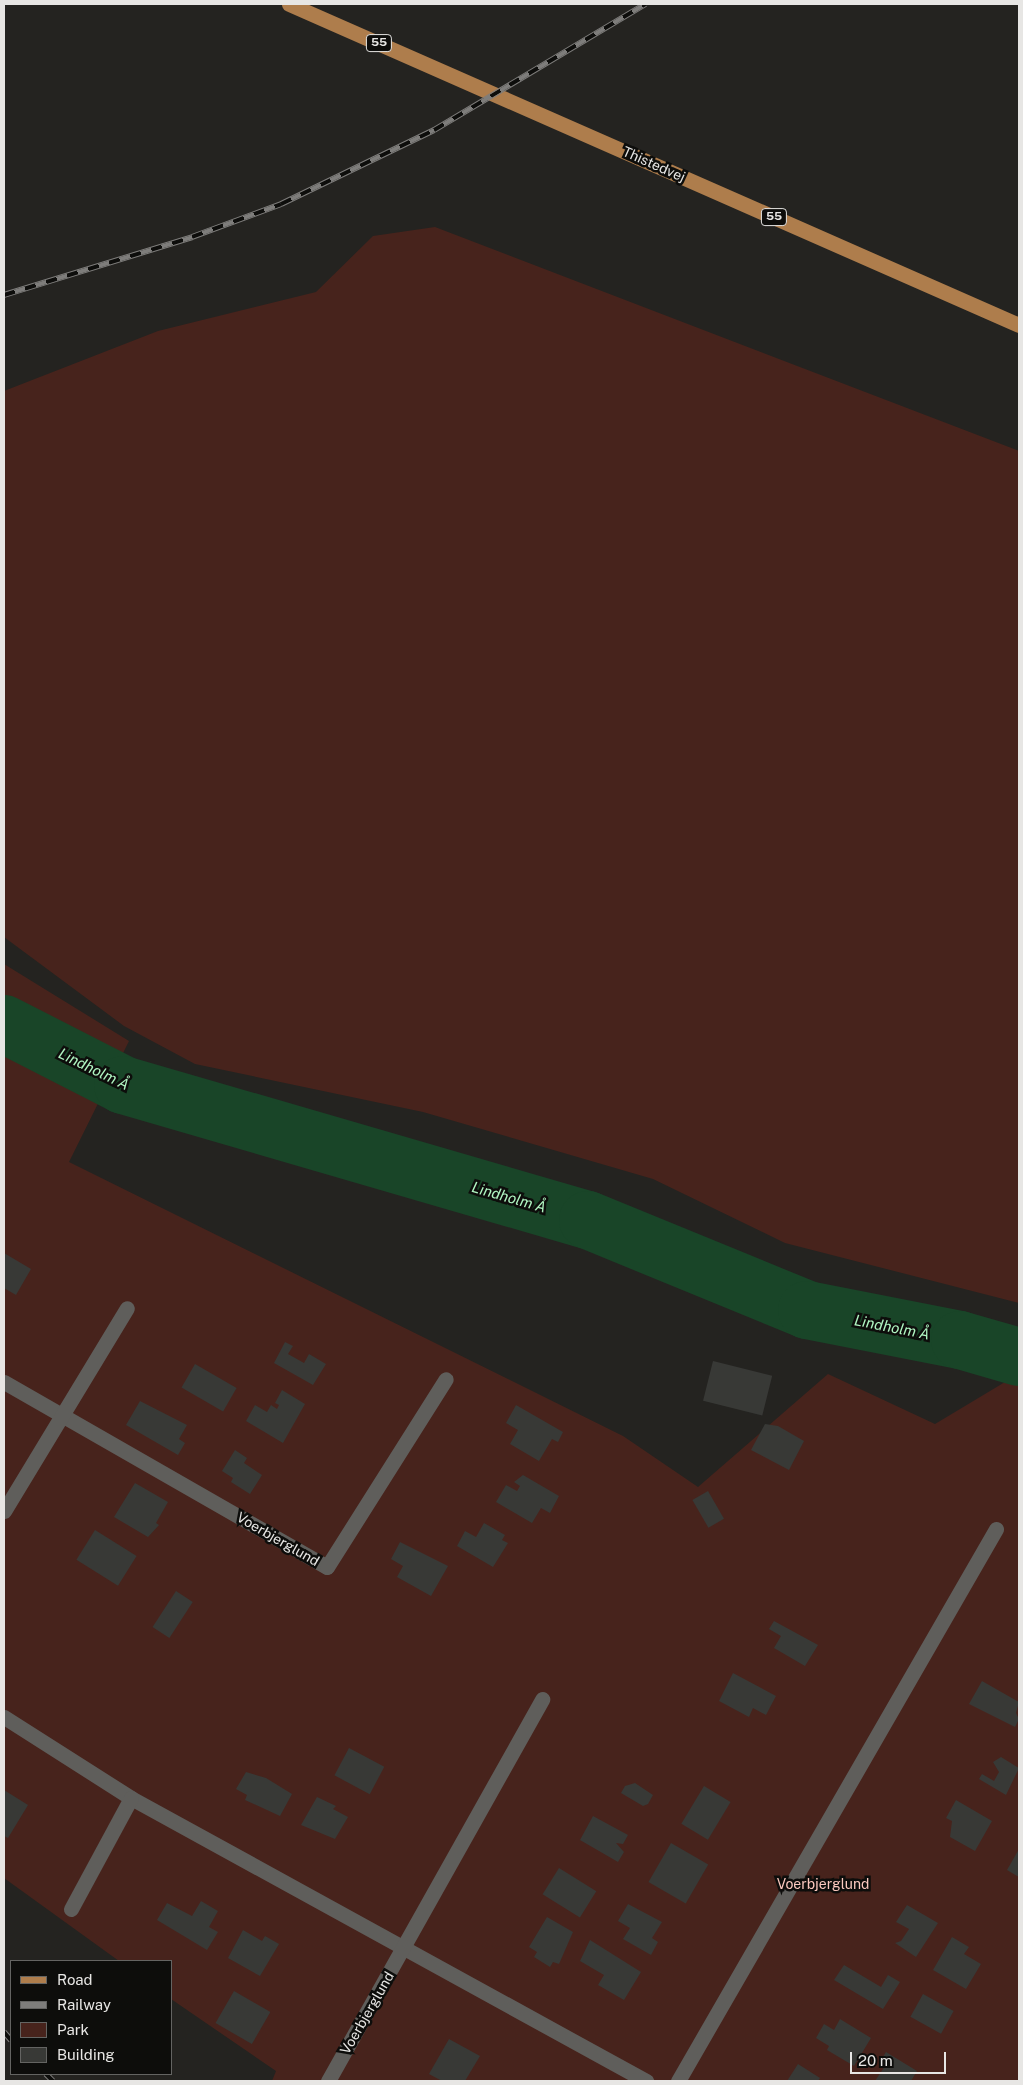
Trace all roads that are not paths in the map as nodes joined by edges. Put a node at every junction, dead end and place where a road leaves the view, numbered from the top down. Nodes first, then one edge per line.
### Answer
1 (290, 4) edge
2 (1019, 325) edge
3 (127, 1308) dead end
4 (446, 1379) dead end
5 (4, 1382) edge
6 (62, 1414) junction
7 (4, 1511) edge
8 (996, 1529) dead end
9 (542, 1699) dead end
10 (4, 1717) edge
11 (131, 1798) junction
12 (71, 1909) dead end
13 (405, 1946) junction
14 (328, 2081) edge
15 (646, 2081) edge
16 (678, 2081) edge

1 - 2 main road, Thistedvej / 55
3 - 6 street
4 - 6 street, Voerbjerglund
5 - 6 street, Voerbjerglund
6 - 7 street
8 - 16 street
9 - 13 street, Voerbjerglund
10 - 11 street
11 - 12 street
11 - 13 street
13 - 14 street, Voerbjerglund
13 - 15 street

